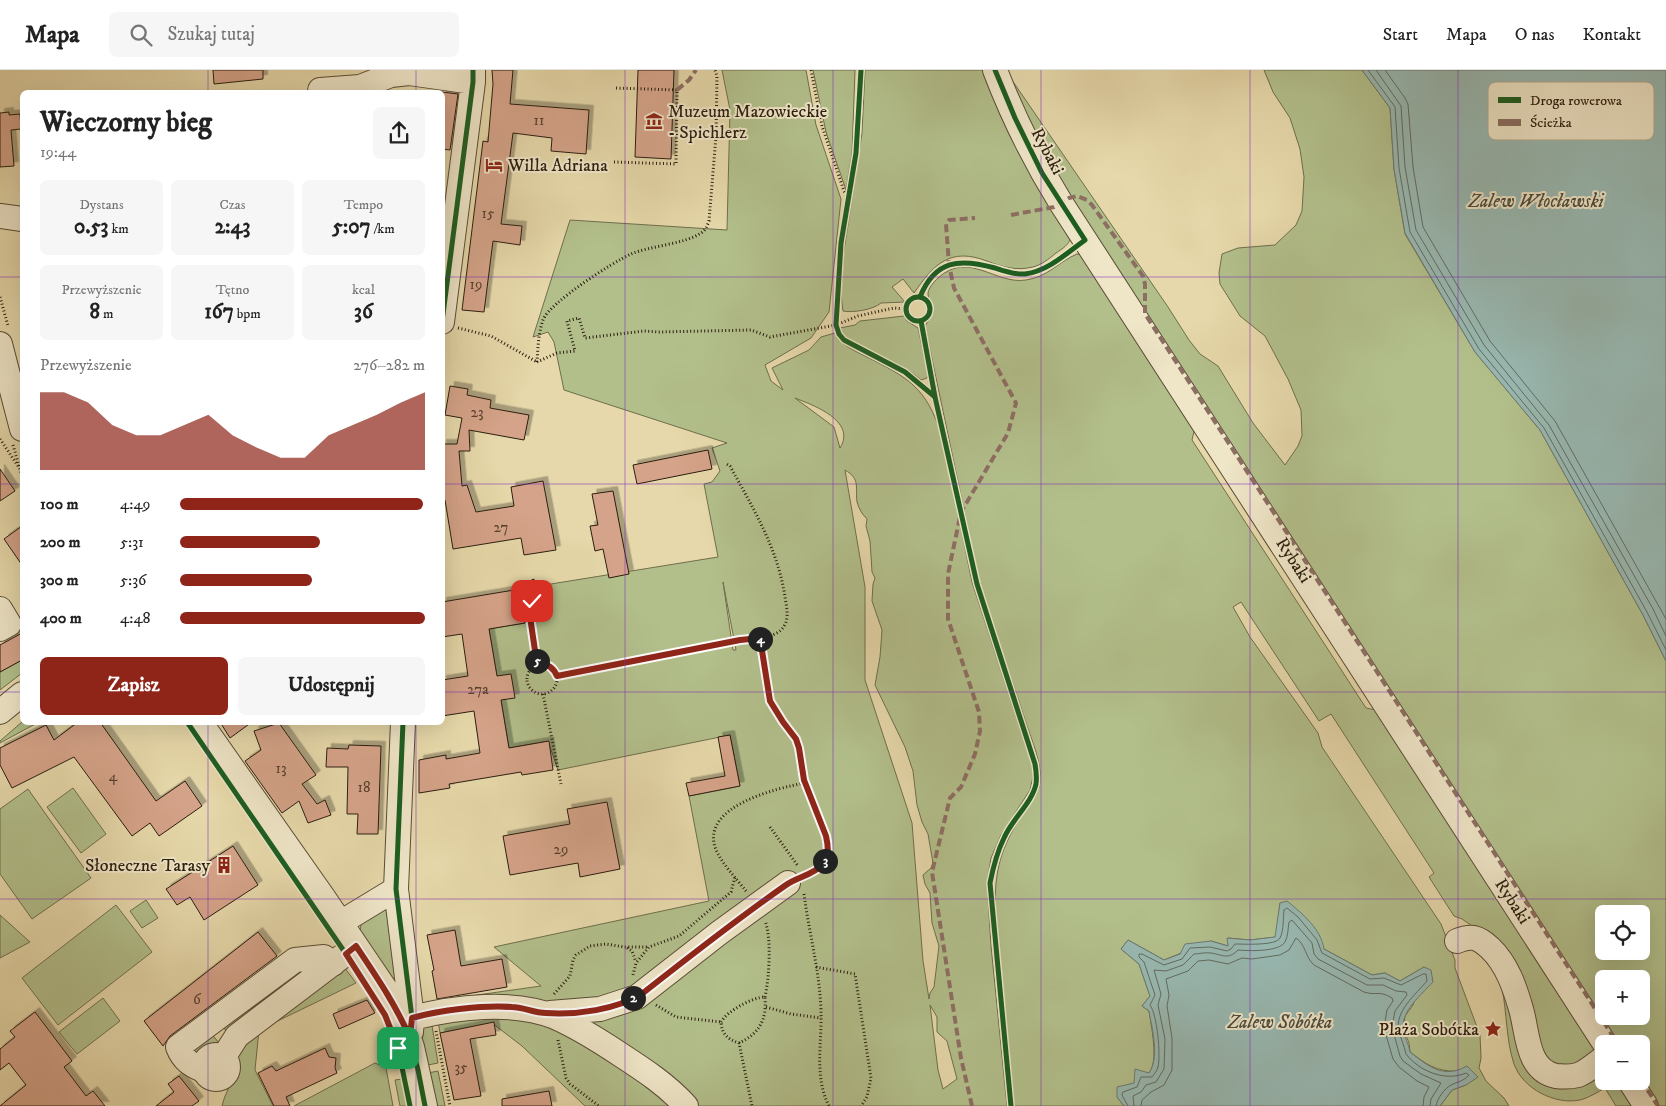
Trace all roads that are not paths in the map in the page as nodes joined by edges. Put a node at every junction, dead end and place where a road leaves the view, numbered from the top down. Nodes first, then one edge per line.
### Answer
1 (995, 70) edge
2 (409, 72) edge
3 (473, 76) edge
4 (319, 84) edge
5 (0, 216) edge
6 (20, 219) edge
7 (445, 290) edge
8 (445, 304) edge
9 (448, 324) edge
10 (1, 349) edge
11 (20, 422) edge
12 (0, 609) edge
13 (0, 629) edge
14 (20, 696) edge
15 (0, 712) edge
16 (202, 725) edge
17 (403, 725) edge
18 (788, 883) road end
19 (396, 889) junction
20 (340, 923) junction
21 (1457, 942) dead end
22 (356, 946) junction
23 (332, 964) junction
24 (550, 1014) junction
25 (411, 1028) junction
26 (1599, 1035) edge
27 (1595, 1064) edge
28 (1636, 1090) edge
29 (425, 1106) edge
30 (686, 1106) edge
31 (1646, 1106) edge

1 - 26 street, Rybaki
2 - 3 street
2 - 4 street
3 - 7 street
5 - 6 street
8 - 9 street
10 - 11 street
12 - 13 street
14 - 15 street
16 - 20 street
17 - 19 street
18 - 24 street
19 - 20 street
19 - 25 street
20 - 22 street
21 - 27 street
22 - 23 street
22 - 25 street
23 - 23 street
24 - 25 street
24 - 30 street
25 - 29 street
28 - 31 street

